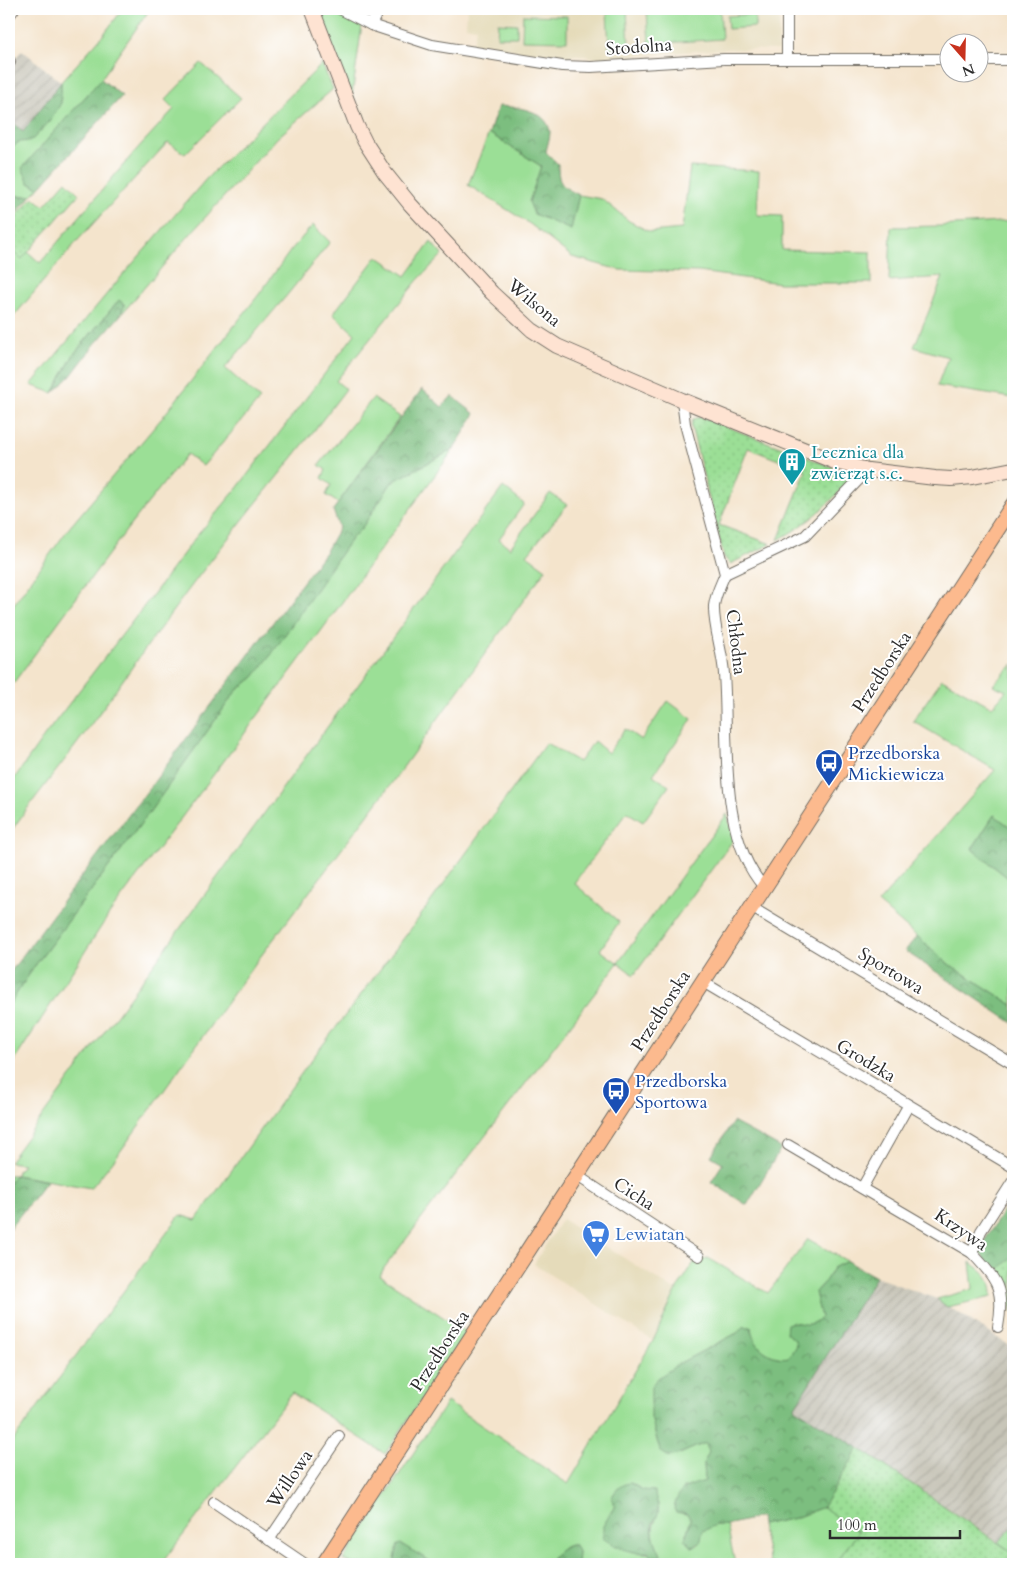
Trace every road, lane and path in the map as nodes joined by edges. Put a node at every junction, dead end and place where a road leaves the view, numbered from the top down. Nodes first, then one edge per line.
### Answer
1 (14, 9) edge
2 (340, 9) edge
3 (379, 9) edge
4 (787, 9) edge
5 (316, 11) edge
6 (9, 16) edge
7 (371, 24) junction
8 (787, 58) junction
9 (940, 59) edge
10 (990, 60) edge
11 (1013, 60) edge
12 (682, 400) junction
13 (1013, 469) edge
14 (868, 470) junction
15 (1013, 505) edge
16 (725, 574) junction
17 (764, 887) junction
18 (751, 907) junction
19 (703, 982) junction
20 (1013, 1064) edge
21 (908, 1106) junction
22 (788, 1145) dead end
23 (1013, 1167) edge
24 (576, 1175) junction
25 (1013, 1181) edge
26 (862, 1188) junction
27 (972, 1253) junction
28 (700, 1256) dead end
29 (998, 1327) dead end
30 (339, 1436) dead end
31 (214, 1502) dead end
32 (269, 1540) junction
33 (305, 1564) edge
34 (324, 1564) edge

1 - 6 street
2 - 7 street, Stodolna
3 - 7 street
4 - 8 street
5 - 12 street, Wilsona
7 - 8 street, Stodolna
8 - 9 street, Stodolna
10 - 11 street
12 - 14 street, Wilsona
12 - 16 street
13 - 14 street, Wilsona
14 - 16 street
15 - 17 main road, Przedborska
16 - 17 street, Chłodna
17 - 18 main road, Przedborska
18 - 19 main road, Przedborska
18 - 20 street, Sportowa
19 - 21 street, Grodzka
19 - 24 main road, Przedborska
21 - 23 street, Grodzka
21 - 26 street
22 - 26 street, Krzywa
24 - 28 street, Cicha
24 - 34 main road, Przedborska
25 - 27 street
26 - 27 street, Krzywa
27 - 29 street, Krzywa
30 - 32 street, Willowa
31 - 32 street
32 - 33 street

